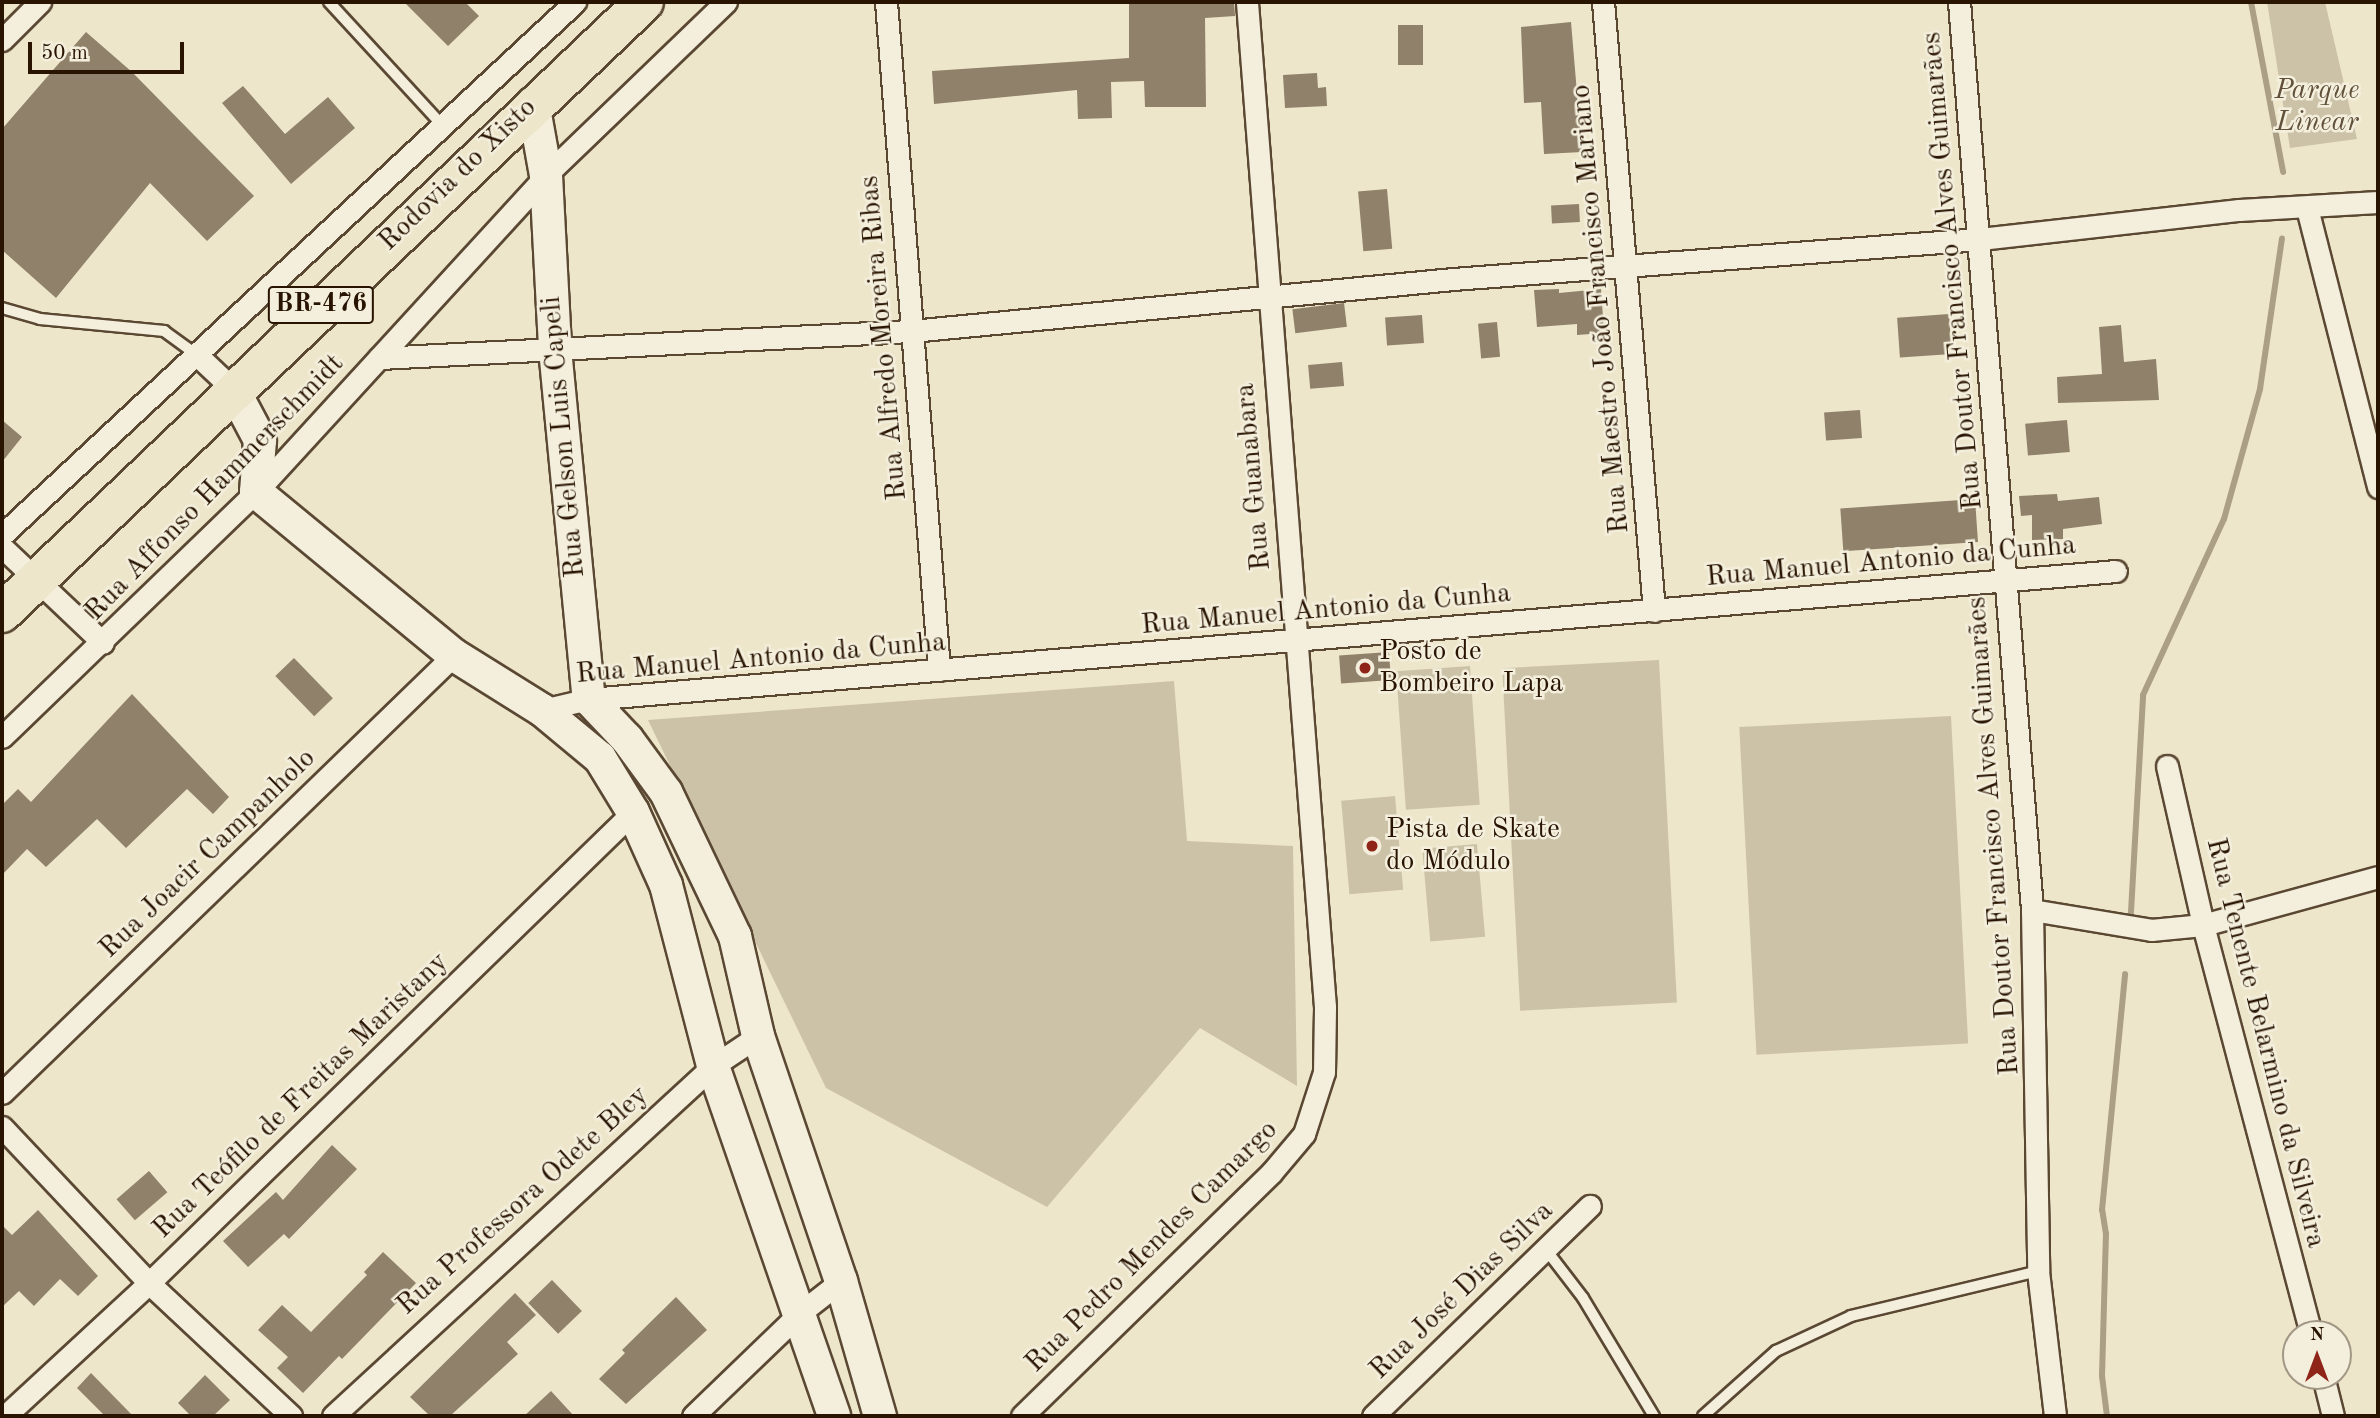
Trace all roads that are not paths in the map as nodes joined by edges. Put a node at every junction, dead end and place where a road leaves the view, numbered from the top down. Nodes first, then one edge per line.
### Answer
1 (329, 2) edge
2 (575, 2) edge
3 (644, 2) edge
4 (726, 2) edge
5 (886, 2) edge
6 (1247, 2) edge
7 (1603, 2) edge
8 (1959, 2) edge
9 (34, 4) edge
10 (2, 40) edge
11 (533, 103) junction
12 (443, 126) junction
13 (546, 175) junction
14 (2378, 202) edge
15 (2306, 208) junction
16 (1980, 239) junction
17 (1626, 266) junction
18 (1267, 296) junction
19 (2, 308) edge
20 (911, 331) junction
21 (555, 349) junction
22 (197, 355) junction
23 (379, 358) junction
24 (233, 389) junction
25 (2378, 487) edge
26 (256, 492) junction
27 (2, 535) edge
28 (2, 547) edge
29 (2116, 571) dead end
30 (34, 581) junction
31 (2006, 583) junction
32 (1654, 611) junction
33 (2, 613) edge
34 (1296, 640) junction
35 (103, 643) junction
36 (454, 655) junction
37 (939, 670) junction
38 (589, 699) junction
39 (542, 710) junction
40 (2, 737) edge
41 (2167, 766) dead end
42 (633, 812) junction
43 (2378, 877) edge
44 (2032, 910) junction
45 (2203, 925) junction
46 (758, 1036) junction
47 (713, 1066) junction
48 (1324, 1072) joint
49 (2, 1093) edge
50 (2, 1127) edge
51 (1590, 1206) dead end
52 (1547, 1251) junction
53 (2038, 1270) junction
54 (841, 1281) junction
55 (149, 1283) junction
56 (800, 1313) junction
57 (2307, 1320) edge
58 (2326, 1390) edge
59 (5, 1416) edge
60 (292, 1416) edge
61 (333, 1416) edge
62 (693, 1416) edge
63 (834, 1416) edge
64 (880, 1416) edge
65 (1022, 1416) edge
66 (1373, 1416) edge
67 (1654, 1416) edge
68 (1703, 1416) edge
69 (2055, 1416) edge
70 (2333, 1416) edge

1 - 12 lane
2 - 12 street
3 - 11 highway, Rodovia do Xisto / BR-476
4 - 13 street, Rua Affonso Hammerschmidt
5 - 20 street, Rua Alfredo Moreira Ribas
6 - 18 street, Rua Guanabara
7 - 17 street, Rua Maestro João Francisco Mariano
8 - 16 street, Rua Doutor Francisco Alves Guimarães
9 - 10 street
11 - 13 street, Rua Gelson Luis Capeli
11 - 24 highway, Rodovia do Xisto / BR-476
12 - 22 street
13 - 21 street, Rua Gelson Luis Capeli
13 - 23 street, Rua Affonso Hammerschmidt
14 - 15 street
15 - 16 street
15 - 25 street
16 - 17 street
16 - 31 street, Rua Doutor Francisco Alves Guimarães
17 - 18 street
17 - 32 street, Rua Maestro João Francisco Mariano
18 - 20 street
18 - 34 street, Rua Guanabara
19 - 22 lane
20 - 21 street
20 - 37 street, Rua Alfredo Moreira Ribas
21 - 23 street
21 - 38 street, Rua Gelson Luis Capeli
22 - 24 street
22 - 27 street
23 - 26 street, Rua Affonso Hammerschmidt
24 - 26 street
24 - 30 highway, Rodovia do Xisto / BR-476
26 - 35 street, Rua Affonso Hammerschmidt
26 - 36 street
28 - 30 street
29 - 31 street, Rua Manuel Antonio da Cunha
30 - 33 highway, Rodovia do Xisto / BR-476
30 - 35 street
31 - 32 street, Rua Manuel Antonio da Cunha
31 - 44 street, Rua Doutor Francisco Alves Guimarães
32 - 34 street, Rua Manuel Antonio da Cunha
34 - 37 street, Rua Manuel Antonio da Cunha
34 - 48 street, Rua Guanabara
35 - 40 street, Rua Affonso Hammerschmidt
36 - 39 street
36 - 49 street, Rua Joacir Campanholo
37 - 38 street, Rua Manuel Antonio da Cunha
38 - 39 street, Rua Manuel Antonio da Cunha
38 - 46 street
39 - 42 street
41 - 45 street, Rua Tenente Belarmino da Silveira
42 - 47 street
42 - 55 street, Rua Teófilo de Freitas Maristany
43 - 45 street
44 - 45 street
44 - 53 street, Rua Doutor Francisco Alves Guimarães
45 - 57 street, Rua Tenente Belarmino da Silveira
46 - 47 street, Rua Professora Odete Bley
46 - 54 street
47 - 56 street
47 - 61 street, Rua Professora Odete Bley
48 - 65 street, Rua Pedro Mendes Camargo
50 - 55 street
51 - 52 street, Rua José Dias Silva
52 - 66 street, Rua José Dias Silva
52 - 67 lane
53 - 68 lane
53 - 69 street, Rua Doutor Francisco Alves Guimarães
54 - 56 street
54 - 64 street
55 - 59 street, Rua Teófilo de Freitas Maristany
55 - 60 street
56 - 62 street
56 - 63 street
58 - 70 street

